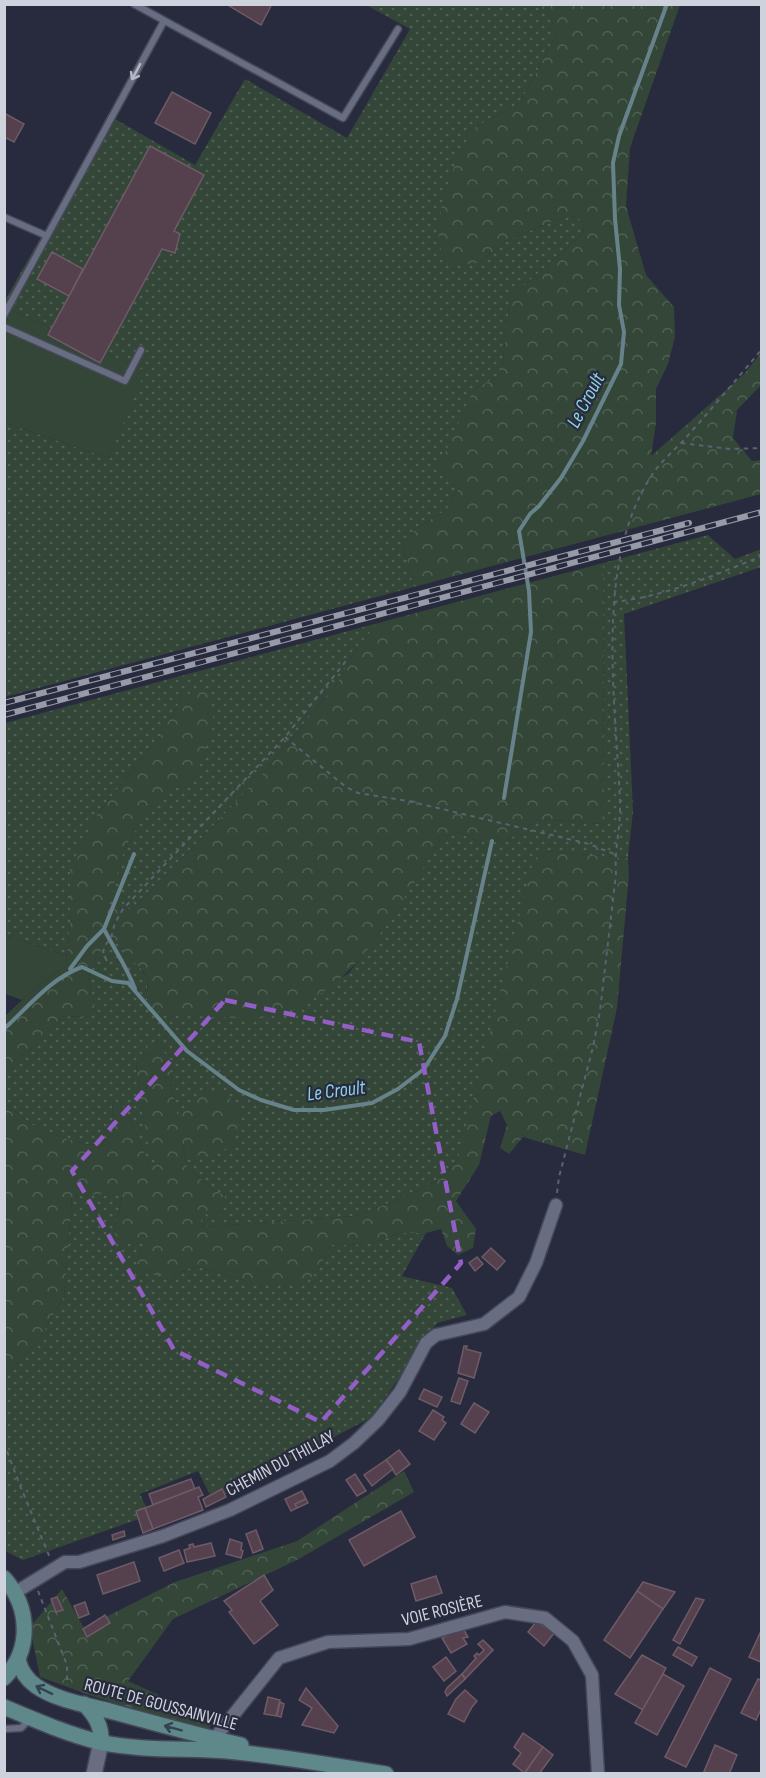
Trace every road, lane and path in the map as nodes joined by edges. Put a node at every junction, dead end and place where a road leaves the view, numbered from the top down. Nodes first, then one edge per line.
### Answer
1 (134, 4) edge
2 (164, 21) junction
3 (398, 28) dead end
4 (4, 216) edge
5 (47, 236) junction
6 (4, 315) edge
7 (4, 327) edge
8 (762, 349) edge
9 (141, 350) dead end
10 (681, 443) junction
11 (762, 448) edge
12 (762, 556) edge
13 (614, 602) junction
14 (346, 661) dead end
15 (285, 737) junction
16 (614, 854) junction
17 (107, 962) dead end
18 (556, 1205) joint
19 (4, 1578) edge
20 (16, 1592) junction
21 (18, 1660) junction
22 (4, 1678) edge
23 (84, 1704) junction
24 (4, 1707) edge
25 (30, 1718) junction
26 (4, 1729) edge
27 (101, 1742) junction
28 (210, 1744) junction
29 (94, 1773) edge
30 (386, 1773) edge
31 (598, 1773) edge

1 - 2 lane
2 - 3 lane
2 -> 5 lane
4 - 5 lane
5 - 6 lane
7 - 9 lane
8 - 10 path
10 - 11 path
10 - 13 path
12 - 13 path
13 - 16 path
14 - 15 path
15 - 16 path
15 - 17 path
16 - 18 path
18 - 20 street, CHEMIN DU THILLAY
19 - 20 main road
20 - 21 main road
21 - 22 main road
23 -> 21 main road, ROUTE DE GOUSSAINVILLE
23 - 27 main road
28 -> 23 main road, ROUTE DE GOUSSAINVILLE
24 - 25 main road, ROUTE DE GOUSSAINVILLE
25 - 26 lane
25 - 27 main road, ROUTE DE GOUSSAINVILLE
27 - 28 main road, ROUTE DE GOUSSAINVILLE
27 - 29 street
28 - 30 main road, ROUTE DE GOUSSAINVILLE
28 - 31 street, VOIE ROSIÈRE

